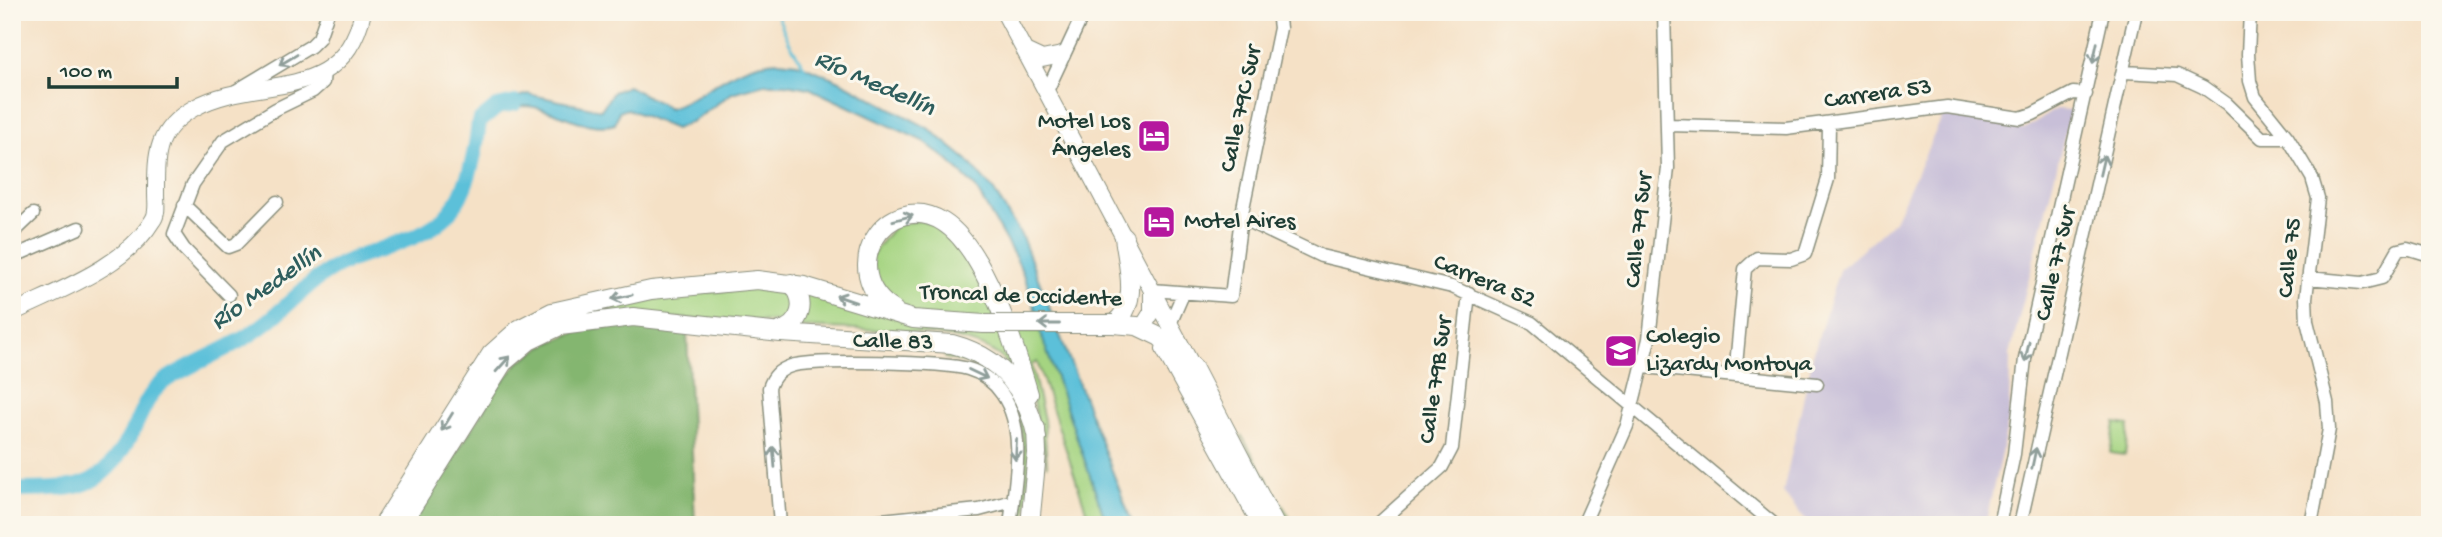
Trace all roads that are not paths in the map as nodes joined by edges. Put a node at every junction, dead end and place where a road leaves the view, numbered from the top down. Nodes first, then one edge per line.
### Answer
1 (328, 12) edge
2 (363, 12) edge
3 (1004, 12) edge
4 (1278, 12) edge
5 (1664, 12) edge
6 (2103, 12) edge
7 (2136, 12) edge
8 (2250, 12) edge
9 (1086, 13) edge
10 (1027, 52) junction
11 (1062, 55) junction
12 (324, 71) junction
13 (2124, 72) junction
14 (1047, 91) junction
15 (231, 94) junction
16 (2086, 94) junction
17 (1668, 125) junction
18 (1829, 125) junction
19 (2288, 138) junction
20 (277, 202) dead end
21 (184, 205) junction
22 (33, 214) dead end
23 (1241, 218) junction
24 (79, 228) dead end
25 (12, 234) edge
26 (1125, 237) junction
27 (2430, 255) edge
28 (12, 257) edge
29 (2308, 278) junction
30 (791, 283) junction
31 (1153, 290) junction
32 (1183, 293) junction
33 (1469, 293) junction
34 (229, 295) dead end
35 (12, 313) edge
36 (913, 319) junction
37 (1113, 324) junction
38 (1170, 324) junction
39 (1142, 328) junction
40 (770, 332) junction
41 (1193, 367) junction
42 (1644, 367) junction
43 (1735, 376) junction
44 (1817, 384) dead end
45 (1632, 408) junction
46 (1037, 438) junction
47 (1013, 501) junction
48 (383, 525) edge
49 (401, 525) edge
50 (780, 525) edge
51 (833, 525) edge
52 (1010, 525) edge
53 (1030, 525) edge
54 (1262, 525) edge
55 (1275, 525) edge
56 (1377, 525) edge
57 (1583, 525) edge
58 (1775, 525) edge
59 (1999, 525) edge
60 (2020, 525) edge
61 (2311, 525) edge

1 -> 15 street
2 - 12 main road
3 - 10 main road
4 - 23 street, Calle 79C Sur
5 - 17 street, Calle 79 Sur
6 -> 16 street, Calle 77 Sur
7 - 13 street, Calle 77 Sur
8 - 19 street, Calle 75
9 - 11 street
10 - 11 main road
10 - 14 main road
11 - 14 street
12 - 15 main road
12 - 21 street
13 - 19 street
60 -> 13 street, Calle 77 Sur
14 - 26 main road
15 - 35 main road
16 - 18 street, Carrera 53
16 -> 59 street, Calle 77 Sur
17 - 18 street, Carrera 53
17 - 42 street, Calle 79 Sur
18 - 43 street
19 - 29 street, Calle 75
20 - 21 street
21 - 34 street
22 - 25 street
23 - 32 street, Calle 79C Sur
23 - 33 street, Carrera 52
24 - 28 street
26 - 31 main road
26 - 37 highway
27 - 29 street
29 - 61 street, Calle 75
36 -> 30 highway, Troncal de Occidente
30 - 40 highway
30 -> 48 highway, Troncal de Occidente
31 - 32 street
31 - 38 main road
31 - 39 main road
32 - 38 street
33 - 45 street, Carrera 52
33 - 56 street, Calle 79B Sur
37 -> 36 highway, Troncal de Occidente, bridge
36 -> 46 highway
37 - 39 highway, Troncal de Occidente
38 - 41 main road
39 - 41 highway
39 - 54 highway
40 - 46 highway, Troncal de Occidente
49 -> 40 highway, Troncal de Occidente
41 - 55 highway
42 - 43 street
42 - 45 street, Calle 79 Sur
43 - 44 street
45 - 57 street, Calle 79 Sur
45 - 58 street, Carrera 52
46 - 53 highway
50 -> 47 street, Calle 83
47 - 51 street
47 - 52 street

